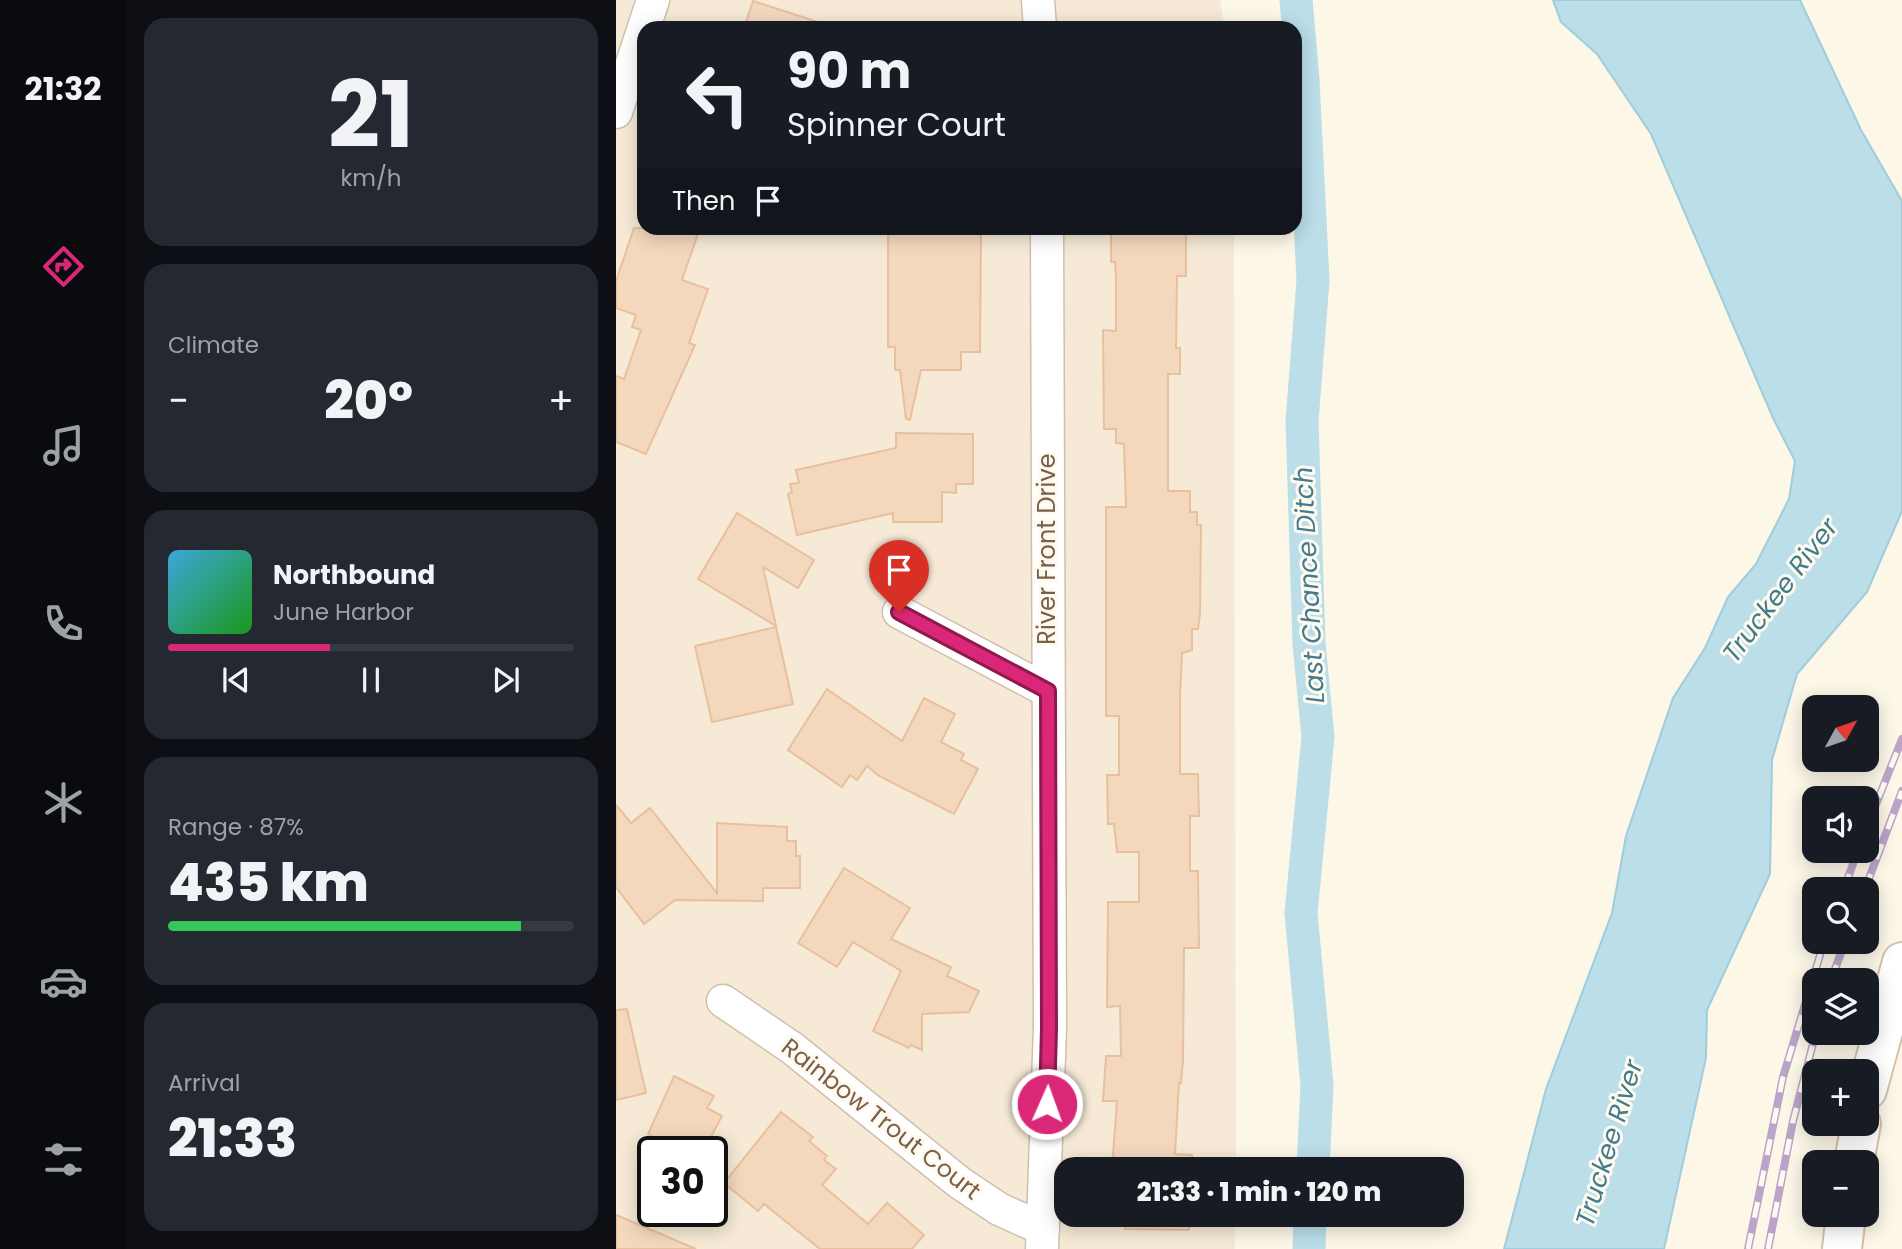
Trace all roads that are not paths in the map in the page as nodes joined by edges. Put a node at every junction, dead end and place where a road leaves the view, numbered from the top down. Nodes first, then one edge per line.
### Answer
1 (653, 0) edge
2 (1038, 0) edge
3 (646, 21) edge
4 (1040, 21) edge
5 (637, 48) edge
6 (616, 112) edge
7 (1047, 235) edge
8 (899, 612) dead end
9 (1048, 691) junction
10 (1902, 962) edge
11 (723, 1001) dead end
12 (1875, 1059) edge
13 (1845, 1227) edge
14 (1043, 1239) edge
15 (1842, 1249) edge

1 - 3 street
2 - 4 street
5 - 6 street
7 - 9 street, River Front Drive
8 - 9 street
9 - 14 street, River Front Drive
10 - 12 main road
11 - 14 street, Rainbow Trout Court
13 - 15 main road

